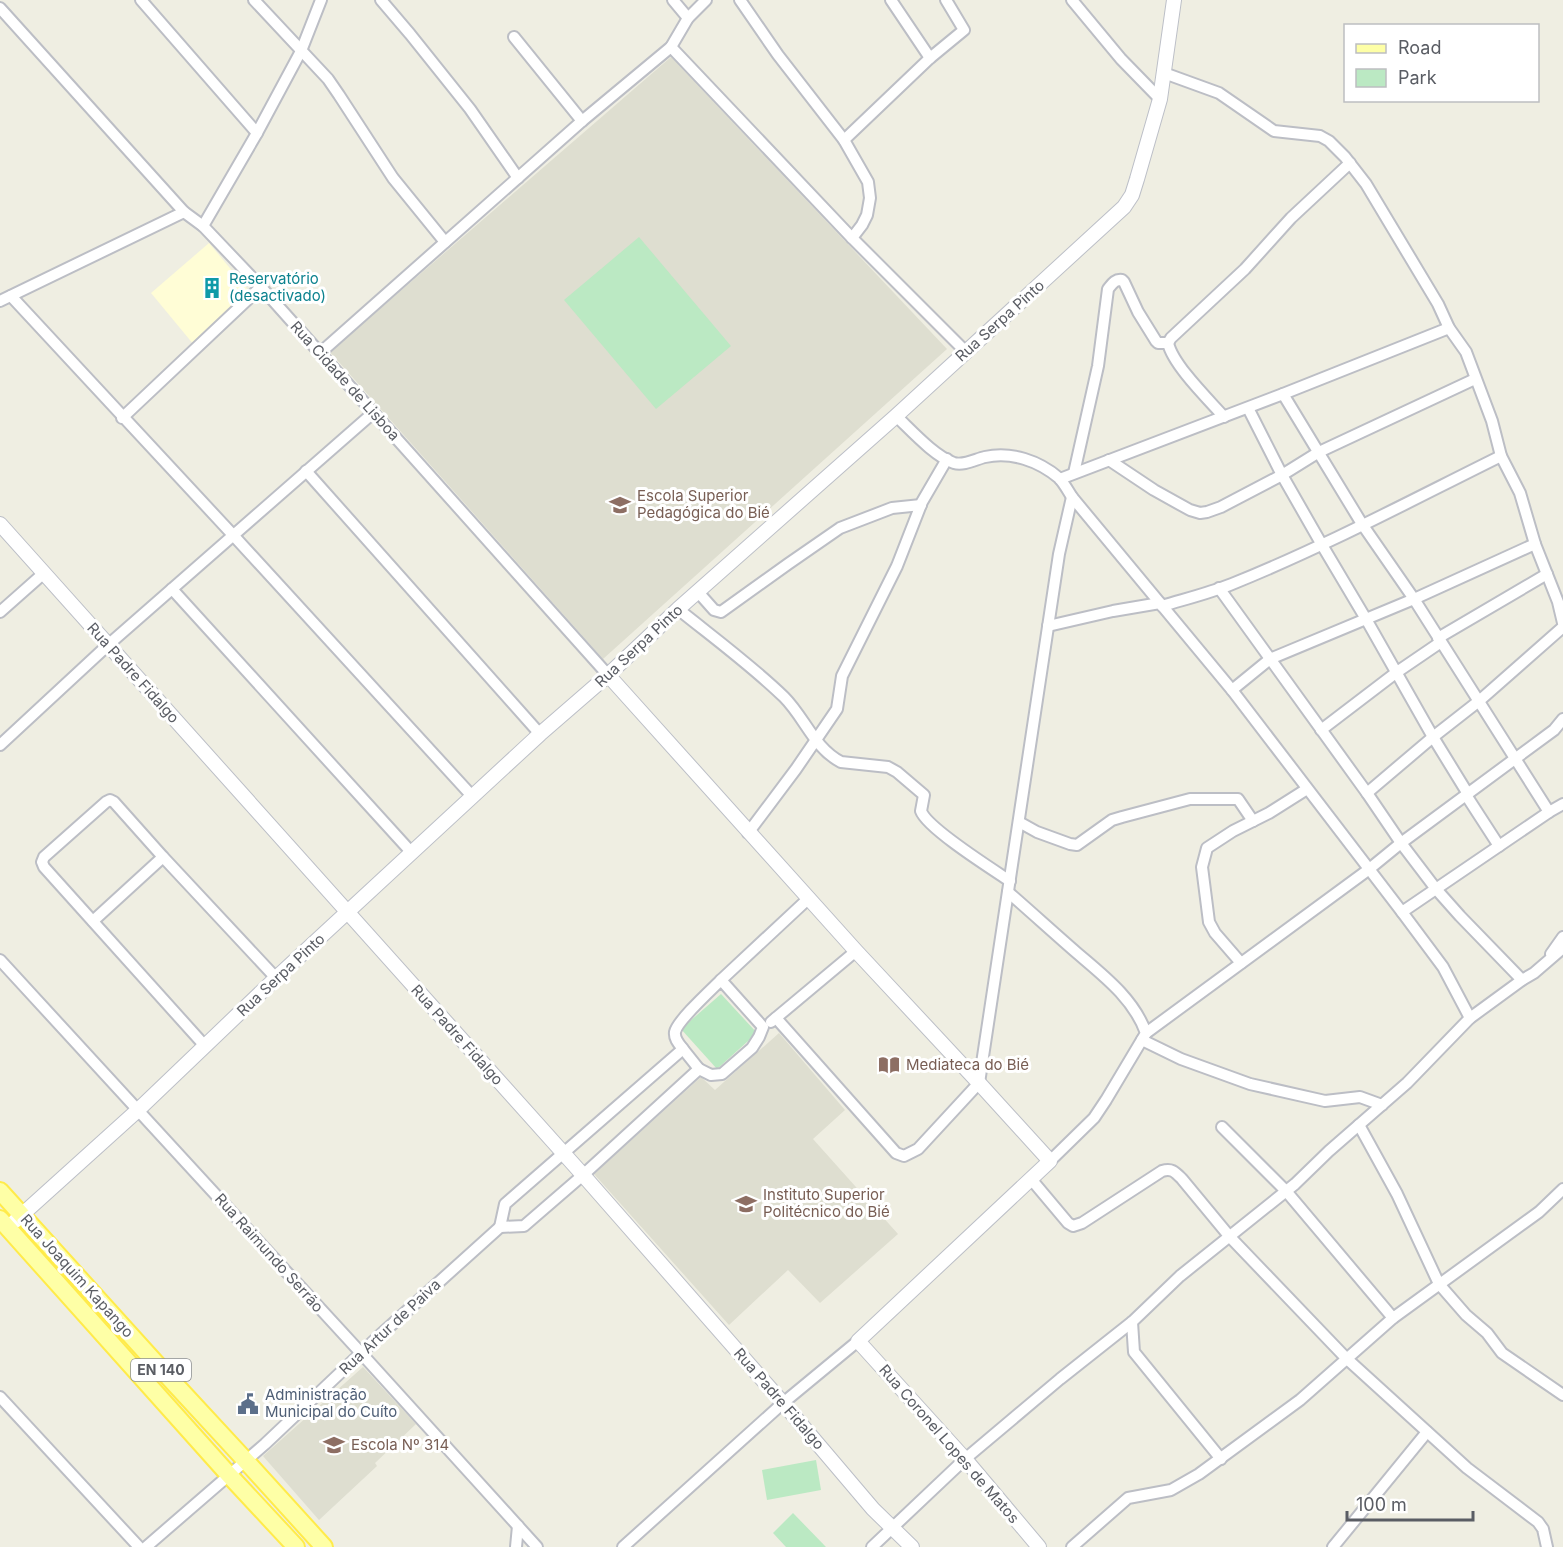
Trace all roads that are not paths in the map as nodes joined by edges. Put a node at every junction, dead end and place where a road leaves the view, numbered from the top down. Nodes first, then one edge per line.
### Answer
1 (141, 0) edge
2 (254, 0) edge
3 (321, 0) edge
4 (381, 0) edge
5 (673, 0) edge
6 (706, 0) edge
7 (740, 0) edge
8 (891, 0) edge
9 (946, 0) edge
10 (1072, 0) edge
11 (1174, 0) edge
12 (0, 8) edge
13 (688, 18) junction
14 (514, 37) dead end
15 (670, 47) junction
16 (301, 51) junction
17 (930, 58) junction
18 (1164, 73) junction
19 (1160, 99) junction
20 (582, 121) junction
21 (257, 133) junction
22 (844, 140) junction
23 (1350, 163) junction
24 (518, 178) junction
25 (184, 212) junction
26 (203, 226) junction
27 (852, 238) junction
28 (445, 242) junction
29 (261, 287) junction
30 (11, 296) junction
31 (0, 302) edge
32 (1449, 328) junction
33 (1168, 343) junction
34 (966, 352) junction
35 (320, 353) junction
36 (1475, 379) junction
37 (1283, 394) junction
38 (1248, 408) junction
39 (373, 413) junction
40 (896, 416) junction
41 (1224, 417) junction
42 (122, 418) junction
43 (1319, 452) junction
44 (1501, 456) junction
45 (947, 459) junction
46 (1109, 460) junction
47 (306, 471) junction
48 (1074, 473) junction
49 (1282, 475) junction
50 (1060, 479) junction
51 (1072, 497) junction
52 (921, 505) junction
53 (0, 524) edge
54 (1362, 524) junction
55 (233, 535) junction
56 (1535, 544) junction
57 (1322, 546) junction
58 (44, 573) junction
59 (1546, 574) junction
60 (1219, 588) junction
61 (172, 589) junction
62 (698, 592) junction
63 (1414, 599) junction
64 (1161, 605) junction
65 (678, 609) junction
66 (0, 612) edge
67 (1366, 619) junction
68 (1563, 625) edge
69 (1048, 626) junction
70 (1440, 640) junction
71 (108, 645) junction
72 (1270, 659) junction
73 (1397, 672) junction
74 (608, 675) junction
75 (1232, 690) junction
76 (1479, 701) junction
77 (1563, 719) edge
78 (1321, 730) junction
79 (540, 734) junction
80 (1433, 737) junction
81 (816, 741) junction
82 (0, 745) edge
83 (1515, 759) junction
84 (1307, 789) junction
85 (1367, 793) junction
86 (1467, 794) junction
87 (472, 796) junction
88 (1563, 804) edge
89 (1549, 812) junction
90 (1253, 821) junction
91 (1019, 822) junction
92 (748, 833) junction
93 (1401, 843) junction
94 (1499, 846) junction
95 (412, 853) junction
96 (163, 857) junction
97 (1368, 870) junction
98 (1009, 886) junction
99 (1437, 889) junction
100 (809, 898) junction
101 (348, 912) junction
102 (1402, 912) junction
103 (93, 921) junction
104 (1563, 937) edge
105 (1563, 948) edge
106 (856, 951) junction
107 (1548, 959) junction
108 (0, 960) edge
109 (1241, 963) junction
110 (276, 978) junction
111 (1522, 980) junction
112 (721, 981) junction
113 (776, 1018) junction
114 (1470, 1018) junction
115 (764, 1027) junction
116 (1144, 1036) junction
117 (205, 1046) junction
118 (683, 1049) junction
119 (699, 1069) junction
120 (979, 1083) junction
121 (1382, 1105) junction
122 (138, 1110) junction
123 (1359, 1125) junction
124 (1222, 1127) dead end
125 (563, 1153) junction
126 (1050, 1161) junction
127 (583, 1175) junction
128 (1031, 1179) junction
129 (1563, 1189) edge
130 (0, 1191) edge
131 (1286, 1191) junction
132 (22, 1215) junction
133 (3, 1227) edge
134 (500, 1227) junction
135 (1230, 1237) junction
136 (1439, 1284) junction
137 (98, 1300) junction
138 (84, 1312) junction
139 (1393, 1318) junction
140 (1132, 1322) junction
141 (858, 1341) junction
142 (361, 1353) junction
143 (1346, 1358) junction
144 (172, 1381) junction
145 (157, 1393) junction
146 (1563, 1395) edge
147 (0, 1397) edge
148 (783, 1403) junction
149 (1427, 1432) junction
150 (1221, 1458) junction
151 (965, 1459) junction
152 (246, 1461) junction
153 (229, 1475) junction
154 (518, 1526) junction
155 (893, 1528) junction
156 (140, 1547) edge
157 (146, 1547) edge
158 (296, 1547) edge
159 (324, 1547) edge
160 (516, 1547) edge
161 (537, 1547) edge
162 (623, 1547) edge
163 (872, 1547) edge
164 (912, 1547) edge
165 (1039, 1547) edge
166 (1072, 1547) edge
167 (1333, 1547) edge
168 (1547, 1547) edge

1 - 21 street
2 - 16 street
3 - 16 street
4 - 24 street
5 - 13 street
6 - 13 street
7 - 22 street
8 - 17 street
9 - 17 street
10 - 19 street
11 - 18 street, Rua Serpa Pinto
12 - 25 street, Rua Cidade de Lisboa
13 - 15 street
14 - 20 street
15 - 20 street
15 - 27 street
16 - 21 street
16 - 28 street
17 - 22 street
18 - 19 street, Rua Serpa Pinto
18 - 23 street
19 - 34 street, Rua Serpa Pinto
20 - 24 street
21 - 26 street
22 - 27 street
23 - 32 street
23 - 33 street
24 - 28 street
25 - 26 street, Rua Cidade de Lisboa
25 - 30 street
26 - 29 street, Rua Cidade de Lisboa
27 - 34 street
28 - 35 street
29 - 35 street, Rua Cidade de Lisboa
29 - 42 street
30 - 31 street
30 - 42 street
32 - 36 street
32 - 37 street
33 - 41 street
33 - 48 street
34 - 40 street, Rua Serpa Pinto
35 - 39 street, Rua Cidade de Lisboa
36 - 43 street
36 - 44 street
37 - 38 street
37 - 43 street
38 - 41 street
38 - 49 street
39 - 47 street
39 - 74 street, Rua Cidade de Lisboa
40 - 45 street
40 - 62 street, Rua Serpa Pinto
41 - 46 street
42 - 55 street
43 - 49 street
43 - 54 street
44 - 54 street
44 - 56 street
45 - 50 street
45 - 52 street
46 - 48 street
46 - 49 street
47 - 55 street
47 - 79 street
48 - 50 street
49 - 57 street
50 - 51 street
51 - 64 street
51 - 69 street
52 - 62 street
52 - 81 street
53 - 58 street, Rua Padre Fidalgo
54 - 57 street
54 - 63 street
55 - 61 street
55 - 87 street
56 - 59 street
56 - 63 street
57 - 60 street
57 - 67 street
58 - 66 street
58 - 71 street, Rua Padre Fidalgo
59 - 68 street
59 - 70 street
60 - 64 street
60 - 72 street
61 - 71 street
61 - 95 street
62 - 65 street, Rua Serpa Pinto
63 - 67 street
63 - 70 street
64 - 69 street
64 - 75 street
65 - 74 street, Rua Serpa Pinto
65 - 81 street
67 - 72 street
67 - 73 street
68 - 76 street
69 - 91 street
70 - 73 street
70 - 76 street
71 - 82 street
71 - 101 street, Rua Padre Fidalgo
72 - 75 street
72 - 78 street
73 - 78 street
73 - 80 street
74 - 79 street, Rua Serpa Pinto
74 - 92 street
75 - 84 street
76 - 80 street
76 - 83 street
77 - 83 street
78 - 85 street
79 - 87 street, Rua Serpa Pinto
80 - 85 street
80 - 86 street
81 - 92 street
81 - 98 street
83 - 86 street
83 - 89 street
84 - 90 street
84 - 97 street
85 - 93 street
86 - 93 street
86 - 94 street
87 - 95 street, Rua Serpa Pinto
88 - 89 street
89 - 94 street
90 - 91 street
90 - 109 street
91 - 98 street
92 - 100 street
93 - 97 street
93 - 99 street
94 - 99 street
95 - 101 street, Rua Serpa Pinto
96 - 103 street
96 - 103 street
96 - 110 street
97 - 102 street
97 - 109 street
98 - 116 street
98 - 120 street
99 - 102 street
99 - 111 street
100 - 106 street
100 - 112 street
101 - 110 street, Rua Serpa Pinto
101 - 125 street, Rua Padre Fidalgo
102 - 114 street
103 - 117 street
104 - 107 street
105 - 107 street
106 - 113 street
106 - 120 street
107 - 111 street
108 - 122 street, Rua Raimundo Serrão
109 - 116 street
110 - 117 street, Rua Serpa Pinto
111 - 114 street
112 - 115 street
112 - 118 street
113 - 115 street
113 - 120 street
114 - 121 street
115 - 119 street
116 - 121 street
116 - 126 street
117 - 122 street, Rua Serpa Pinto
118 - 119 street
118 - 125 street
119 - 127 street
120 - 126 street
121 - 123 street
122 - 132 street, Rua Serpa Pinto
122 - 142 street, Rua Raimundo Serrão
123 - 131 street
123 - 136 street
124 - 131 street
125 - 127 street, Rua Padre Fidalgo
125 - 134 street
126 - 128 street
127 - 134 street
127 - 148 street, Rua Padre Fidalgo
128 - 135 street
128 - 141 street
129 - 136 street
130 - 132 main road, Rua Joaquim Kapango / EN 140
131 - 135 street
131 - 139 street
132 - 133 street, Rua Serpa Pinto
132 - 137 main road, Rua Joaquim Kapango / EN 140
133 - 138 main road, Rua Joaquim Kapango / EN 140
134 - 142 street, Rua Artur de Paiva
135 - 140 street
135 - 143 street
136 - 139 street
136 - 146 street
137 - 138 main road
137 - 144 main road, Rua Joaquim Kapango / EN 140
138 - 145 main road, Rua Joaquim Kapango / EN 140
139 - 143 street
140 - 150 street
140 - 151 street
141 - 148 street
141 - 151 street, Rua Coronel Lopes de Matos
142 - 152 street, Rua Artur de Paiva
142 - 154 street, Rua Raimundo Serrão
143 - 149 street
143 - 150 street
144 - 145 main road
144 - 152 main road, Rua Joaquim Kapango / EN 140
145 - 153 main road, Rua Joaquim Kapango / EN 140
147 - 156 street
148 - 155 street, Rua Padre Fidalgo
148 - 162 street
149 - 167 street
149 - 168 street
150 - 166 street
151 - 155 street
151 - 165 street, Rua Coronel Lopes de Matos
152 - 153 street, Rua Artur de Paiva
152 - 159 main road, Rua Joaquim Kapango / EN 140
153 - 157 street, Rua Artur de Paiva
153 - 158 main road, Rua Joaquim Kapango / EN 140
154 - 160 street
154 - 161 street, Rua Raimundo Serrão
155 - 163 street
155 - 164 street, Rua Padre Fidalgo

